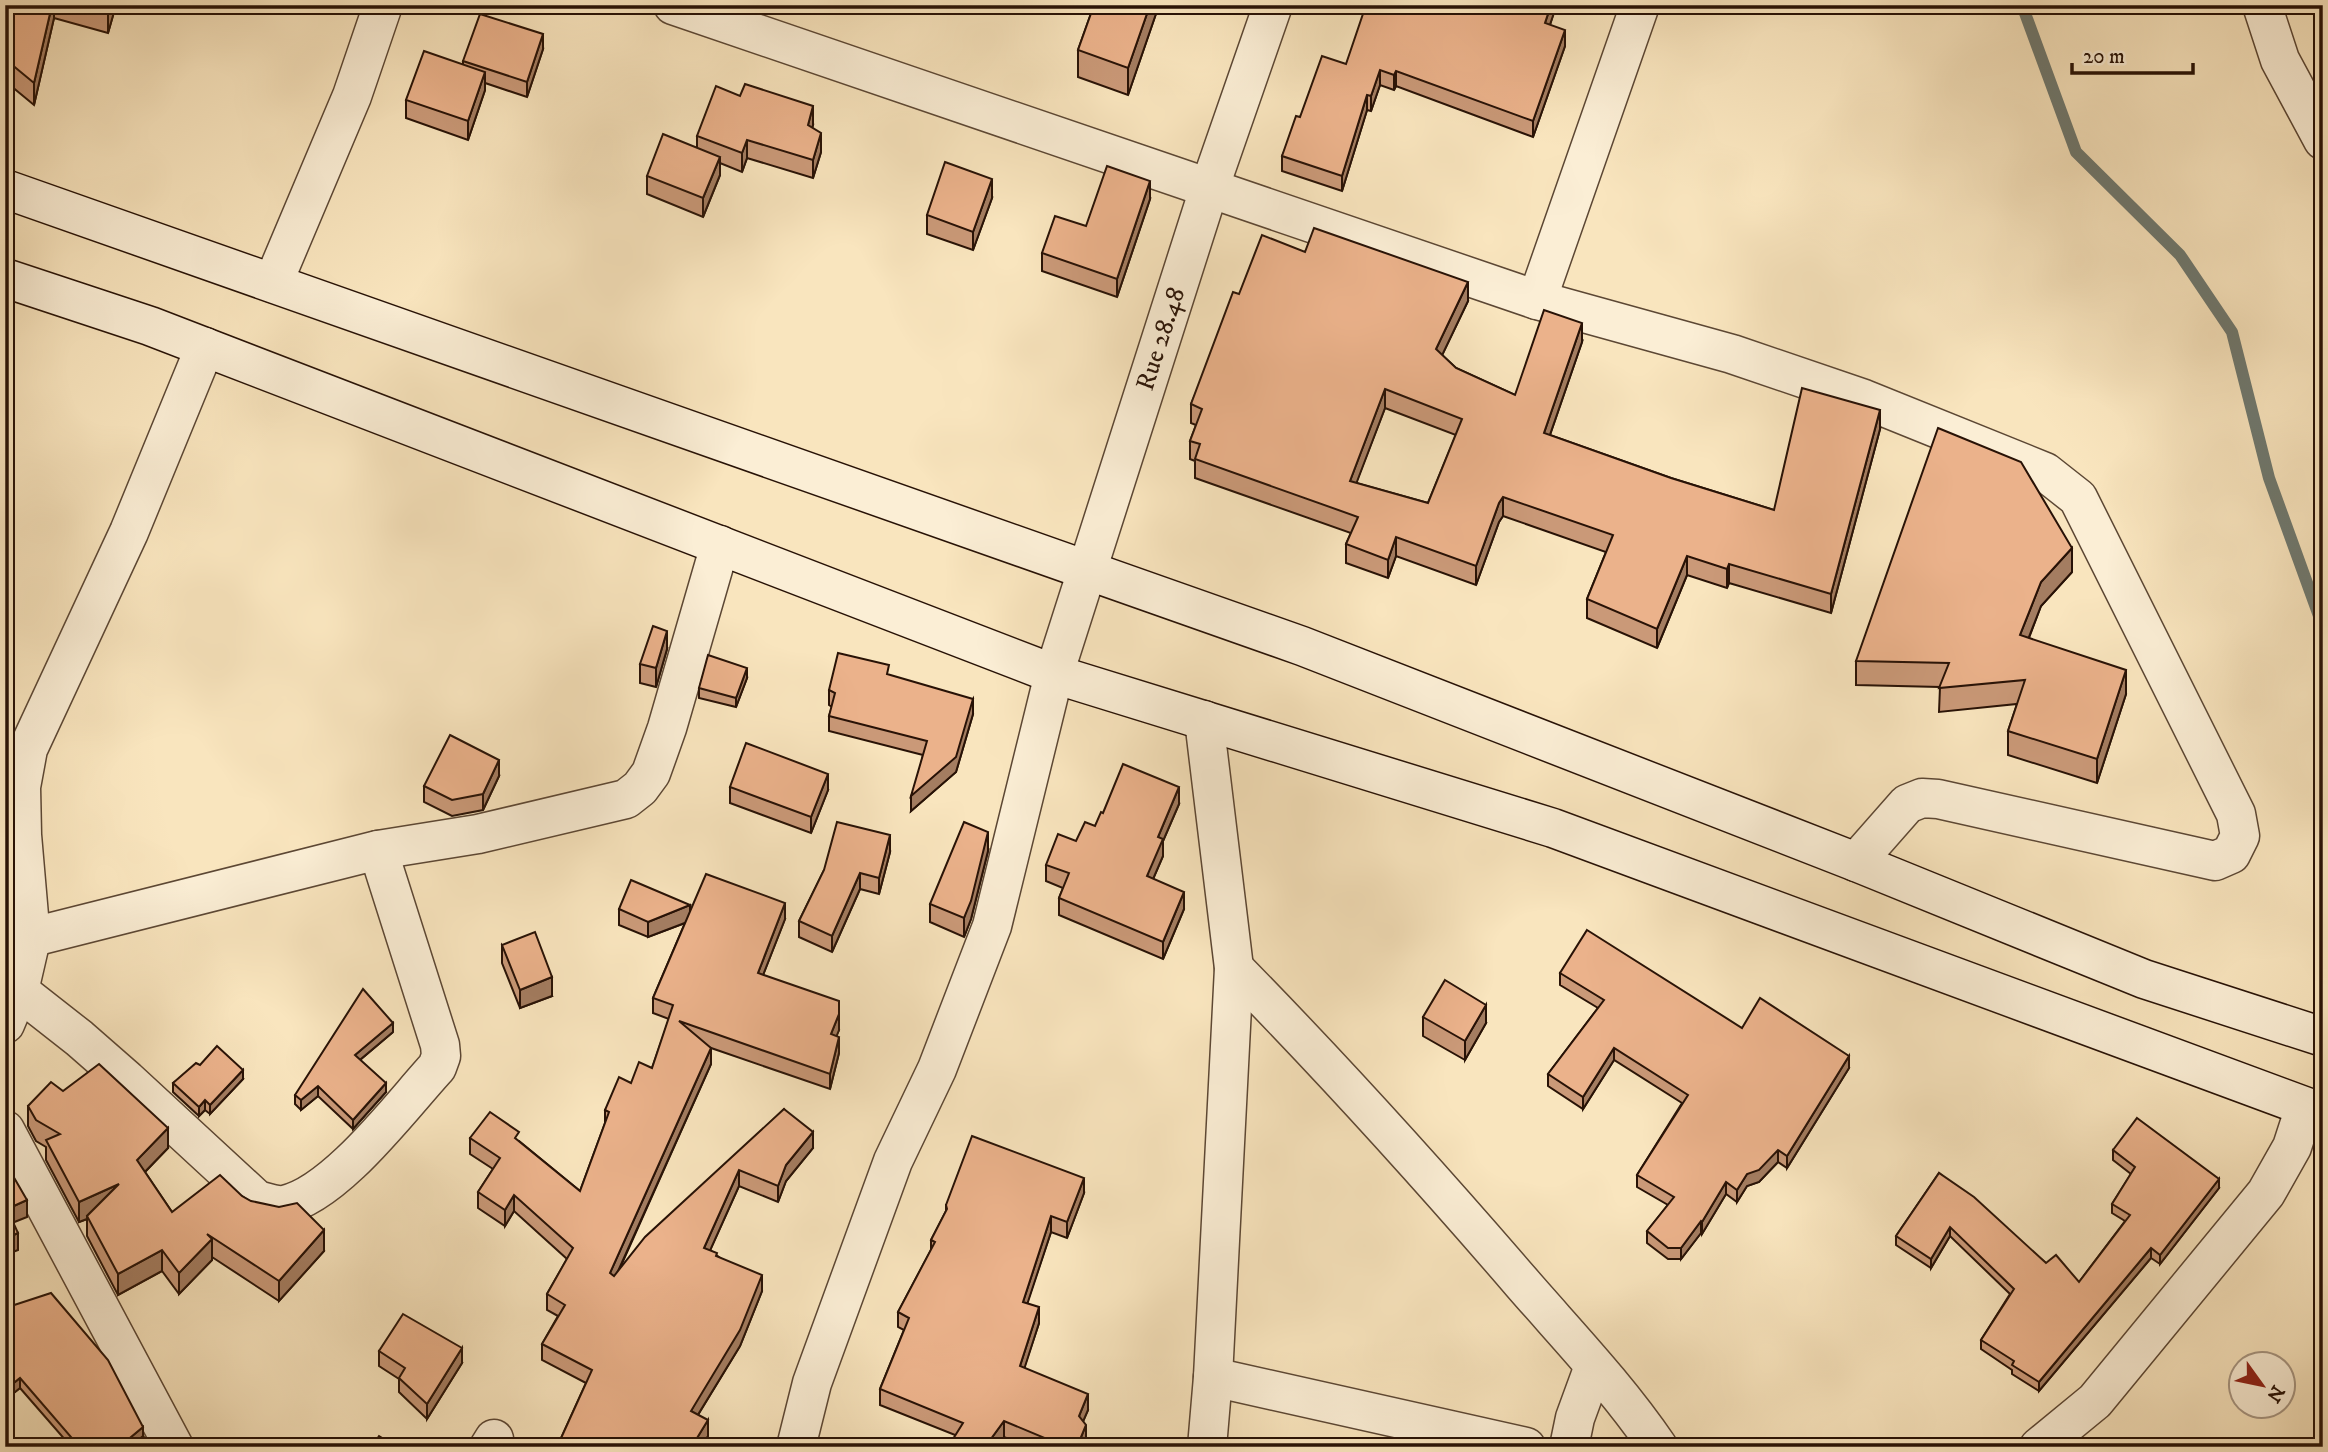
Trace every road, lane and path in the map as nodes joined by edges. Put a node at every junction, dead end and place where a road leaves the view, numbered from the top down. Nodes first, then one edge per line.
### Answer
1 (383, 5) edge
2 (673, 5) edge
3 (1273, 5) edge
4 (1640, 5) edge
5 (2262, 5) edge
6 (2323, 140) edge
7 (5, 189) edge
8 (1209, 189) junction
9 (5, 278) edge
10 (273, 283) junction
11 (1537, 300) junction
12 (205, 347) junction
13 (720, 545) junction
14 (1088, 569) junction
15 (1055, 674) junction
16 (1204, 720) junction
17 (378, 850) junction
18 (1856, 862) junction
19 (18, 941) edge
20 (1234, 968) junction
21 (12, 1007) edge
22 (2323, 1037) edge
23 (2314, 1110) edge
24 (5, 1130) edge
25 (1594, 1366) junction
26 (1213, 1377) junction
27 (174, 1447) edge
28 (796, 1447) edge
29 (1207, 1447) edge
30 (1526, 1447) edge
31 (1569, 1447) edge
32 (1658, 1447) edge
33 (2039, 1447) edge

1 - 10 street
2 - 8 street
3 - 8 street, Rue 28.48
4 - 11 street
5 - 6 street
7 - 10 street
8 - 11 street
8 - 14 street, Rue 28.48
9 - 12 street
10 - 14 street
11 - 18 street
12 - 13 street
12 - 19 street
13 - 15 street
13 - 17 street
14 - 15 street, Rue 28.48
14 - 18 street
15 - 16 street
15 - 28 street, Rue 28.48
16 - 20 street
16 - 23 street
17 - 19 street
17 - 21 street
18 - 22 street
19 - 21 street
20 - 25 street
20 - 26 street
23 - 33 street
24 - 27 street
25 - 31 street
25 - 32 street
26 - 29 street
26 - 30 street

